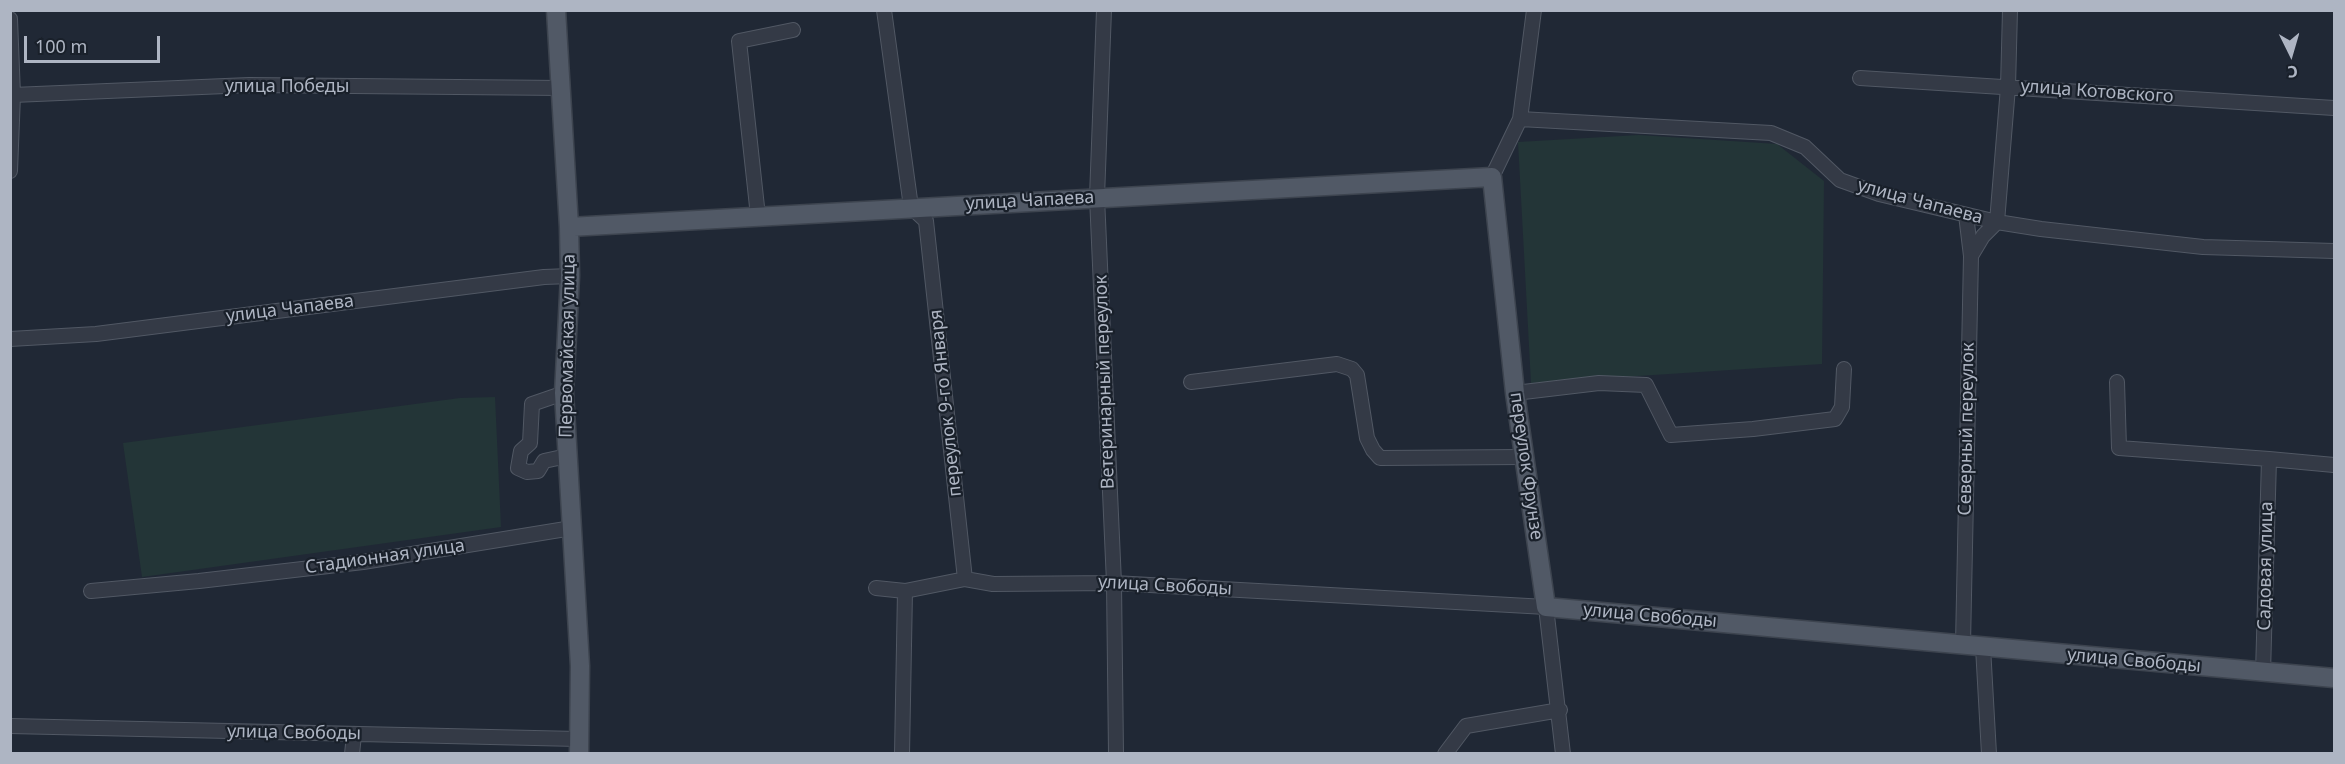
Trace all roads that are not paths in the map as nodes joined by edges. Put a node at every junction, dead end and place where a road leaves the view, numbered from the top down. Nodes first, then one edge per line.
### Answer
1 (556, 10) edge
2 (884, 10) edge
3 (1104, 10) edge
4 (1534, 10) edge
5 (2010, 10) edge
6 (10, 19) edge
7 (793, 30) dead end
8 (1860, 78) dead end
9 (2008, 87) junction
10 (561, 88) junction
11 (13, 95) junction
12 (2334, 108) edge
13 (1520, 119) junction
14 (10, 171) edge
15 (1492, 177) junction
16 (1097, 197) junction
17 (911, 207) junction
18 (1966, 215) junction
19 (758, 216) junction
20 (1997, 222) junction
21 (569, 227) junction
22 (2334, 251) edge
23 (1971, 256) junction
24 (570, 276) junction
25 (10, 339) edge
26 (1844, 369) dead end
27 (1191, 382) dead end
28 (2117, 382) dead end
29 (564, 393) junction
30 (1515, 393) junction
31 (567, 456) junction
32 (1523, 457) junction
33 (2269, 459) junction
34 (2334, 465) edge
35 (572, 528) junction
36 (965, 579) junction
37 (1114, 583) junction
38 (876, 588) dead end
39 (91, 591) dead end
40 (905, 591) junction
41 (1546, 607) junction
42 (1963, 644) junction
43 (1983, 647) junction
44 (2263, 673) junction
45 (2334, 678) edge
46 (1560, 711) junction
47 (10, 726) edge
48 (354, 735) junction
49 (579, 746) edge
50 (352, 753) edge
51 (902, 753) edge
52 (1116, 753) edge
53 (1445, 753) edge
54 (1563, 753) edge
55 (1989, 753) edge

1 - 10 main road, Первомайская улица
2 - 17 street, переулок 9-го Января
3 - 16 street, Ветеринарный переулок
4 - 13 street
5 - 9 street
6 - 11 street
7 - 19 street
8 - 9 street, улица Котовского
9 - 12 street, улица Котовского
9 - 20 street
10 - 11 street, улица Победы
10 - 21 main road, Первомайская улица
11 - 14 street
13 - 15 street
13 - 18 street, улица Чапаева
15 - 16 main road, улица Чапаева
15 - 30 main road, переулок Фрунзе
16 - 17 main road, улица Чапаева
16 - 37 street, Ветеринарный переулок
17 - 19 main road, улица Чапаева
17 - 36 street, переулок 9-го Января
18 - 20 street, улица Чапаева
18 - 23 street, Северный переулок
19 - 21 main road, улица Чапаева
20 - 22 street, улица Чапаева
20 - 23 street
21 - 24 main road, Первомайская улица
23 - 42 street, Северный переулок
24 - 25 street, улица Чапаева
24 - 29 main road, Первомайская улица
26 - 30 street
27 - 32 street
28 - 33 street
29 - 31 main road, Первомайская улица
29 - 31 street
30 - 32 main road, переулок Фрунзе
31 - 35 main road, Первомайская улица
32 - 41 main road, переулок Фрунзе
33 - 34 street
33 - 44 street, Садовая улица
35 - 39 street, Стадионная улица
35 - 49 main road, Первомайская улица
36 - 37 street, улица Свободы
36 - 40 street
37 - 41 street, улица Свободы
37 - 52 street, Ветеринарный переулок
38 - 40 street
40 - 51 street
41 - 42 main road, улица Свободы
41 - 46 street, переулок Фрунзе
42 - 43 main road, улица Свободы
43 - 44 main road, улица Свободы
43 - 55 street
44 - 45 main road, улица Свободы
46 - 53 street
46 - 54 street, переулок Фрунзе
47 - 48 street, улица Свободы
48 - 49 street, улица Свободы
48 - 50 street

